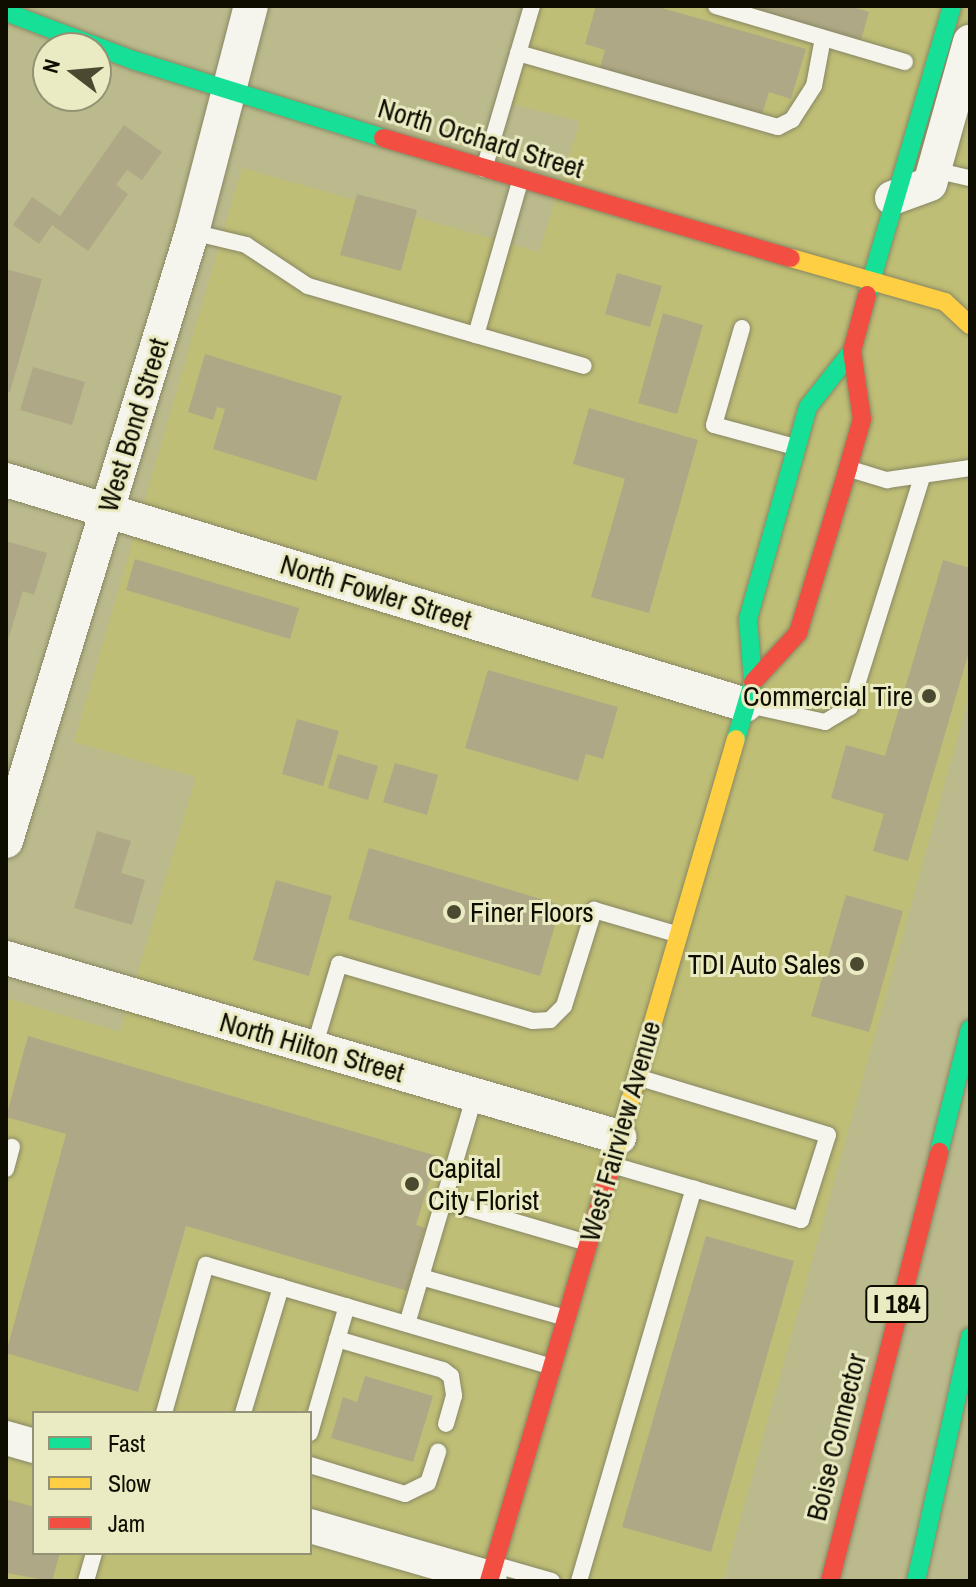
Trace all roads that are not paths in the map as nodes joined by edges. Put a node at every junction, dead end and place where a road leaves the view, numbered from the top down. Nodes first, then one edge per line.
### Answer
1 (251, 6) edge
2 (532, 6) edge
3 (716, 6) edge
4 (952, 6) edge
5 (6, 12) edge
6 (823, 38) junction
7 (970, 42) edge
8 (518, 53) junction
9 (905, 62) dead end
10 (229, 88) junction
11 (484, 170) junction
12 (934, 170) junction
13 (970, 178) edge
14 (520, 180) junction
15 (886, 188) junction
16 (192, 232) junction
17 (870, 281) junction
18 (970, 297) edge
19 (945, 302) junction
20 (970, 325) edge
21 (742, 328) dead end
22 (476, 335) junction
23 (852, 351) junction
24 (584, 366) dead end
25 (797, 447) junction
26 (848, 468) junction
27 (970, 468) edge
28 (922, 477) junction
29 (6, 480) edge
30 (106, 509) junction
31 (749, 693) junction
32 (6, 841) edge
33 (678, 935) junction
34 (6, 958) edge
35 (970, 1029) edge
36 (314, 1048) junction
37 (636, 1076) junction
38 (475, 1095) junction
39 (12, 1147) dead end
40 (615, 1150) junction
41 (6, 1169) edge
42 (694, 1188) junction
43 (444, 1201) junction
44 (588, 1243) junction
45 (421, 1277) junction
46 (281, 1287) junction
47 (347, 1306) junction
48 (566, 1318) junction
49 (407, 1324) junction
50 (970, 1337) edge
51 (337, 1339) junction
52 (552, 1367) junction
53 (165, 1411) edge
54 (244, 1411) edge
55 (446, 1424) dead end
56 (312, 1426) edge
57 (6, 1438) edge
58 (32, 1445) edge
59 (438, 1452) dead end
60 (312, 1466) edge
61 (312, 1527) edge
62 (93, 1555) edge
63 (491, 1575) edge
64 (86, 1581) edge
65 (552, 1581) edge
66 (579, 1581) edge
67 (830, 1581) edge
68 (916, 1581) edge

1 - 10 street, West Bond Street
2 - 8 lane
3 - 6 lane
4 - 15 main road, West Fairview Avenue
5 - 10 main road, North Orchard Street
6 - 8 lane
6 - 9 lane
7 - 12 street
8 - 11 lane
10 - 11 main road, North Orchard Street
10 - 16 street, West Bond Street
11 - 14 main road, North Orchard Street
12 - 13 lane
12 - 15 street
14 - 17 main road, North Orchard Street
14 - 22 lane
15 - 17 main road, West Fairview Avenue
16 - 22 lane
16 - 30 street, West Bond Street
17 - 19 main road, North Orchard Street
17 - 23 main road, West Fairview Avenue
18 - 19 main road, North Orchard Street
19 - 20 main road, North Orchard Street
21 - 25 lane
22 - 24 lane
23 - 25 main road, West Fairview Avenue
23 - 26 main road, West Fairview Avenue
25 - 31 main road, West Fairview Avenue
26 - 28 lane
26 - 31 main road, West Fairview Avenue
27 - 28 lane
28 - 31 lane
29 - 30 street, North Fowler Street
30 - 31 street, North Fowler Street
30 - 32 street, West Bond Street
31 - 33 main road, West Fairview Avenue
33 - 36 lane
33 - 37 main road, West Fairview Avenue
34 - 36 street, North Hilton Street
35 - 67 main road, Boise Connector / I 184
36 - 38 street, North Hilton Street
37 - 40 main road, West Fairview Avenue
37 - 42 lane
38 - 40 street, North Hilton Street
38 - 43 lane
39 - 41 lane
40 - 42 lane
40 - 44 main road, West Fairview Avenue
42 - 66 lane
43 - 44 lane
43 - 45 lane
44 - 48 main road, West Fairview Avenue
45 - 48 lane
45 - 49 lane
46 - 47 lane
46 - 53 lane
46 - 54 lane
47 - 49 lane
47 - 51 lane
48 - 52 main road, West Fairview Avenue
49 - 52 lane
50 - 68 main road
51 - 55 lane
51 - 56 lane
52 - 63 main road, West Fairview Avenue
57 - 58 street
59 - 60 lane
61 - 63 street
62 - 64 lane
63 - 65 lane

